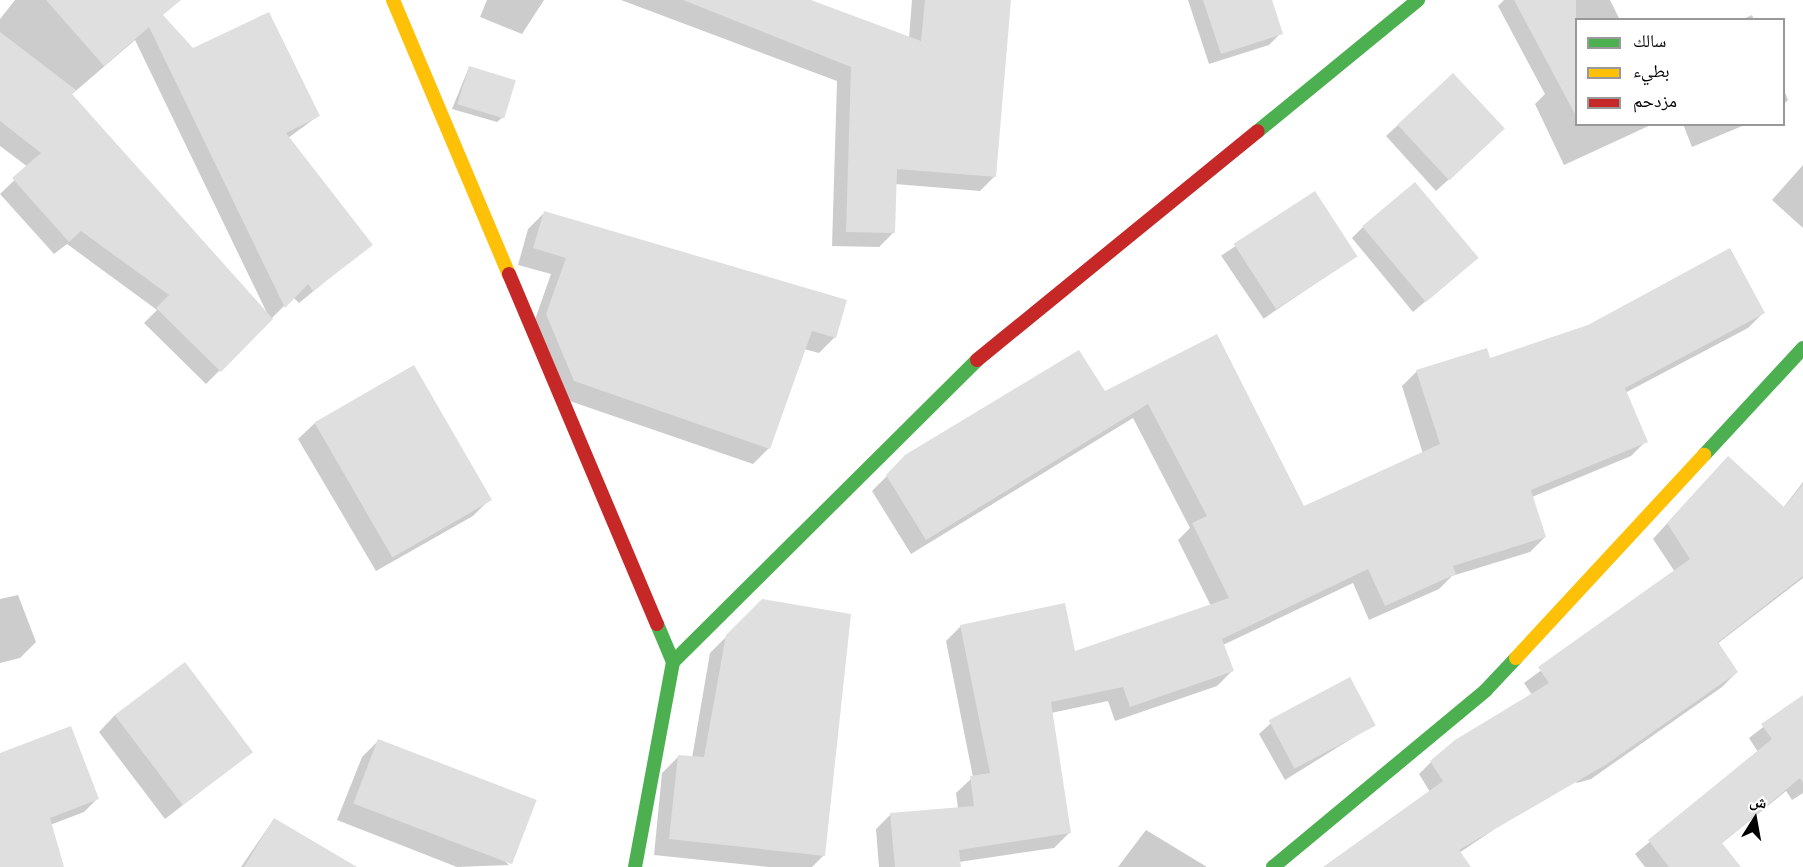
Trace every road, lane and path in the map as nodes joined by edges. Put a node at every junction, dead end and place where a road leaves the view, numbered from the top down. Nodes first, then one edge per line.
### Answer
1 (393, 0) edge
2 (1418, 0) edge
3 (1803, 348) edge
4 (673, 662) junction
5 (635, 867) edge
6 (1273, 867) edge

1 - 4 street
2 - 4 street
3 - 6 street
4 - 5 street

